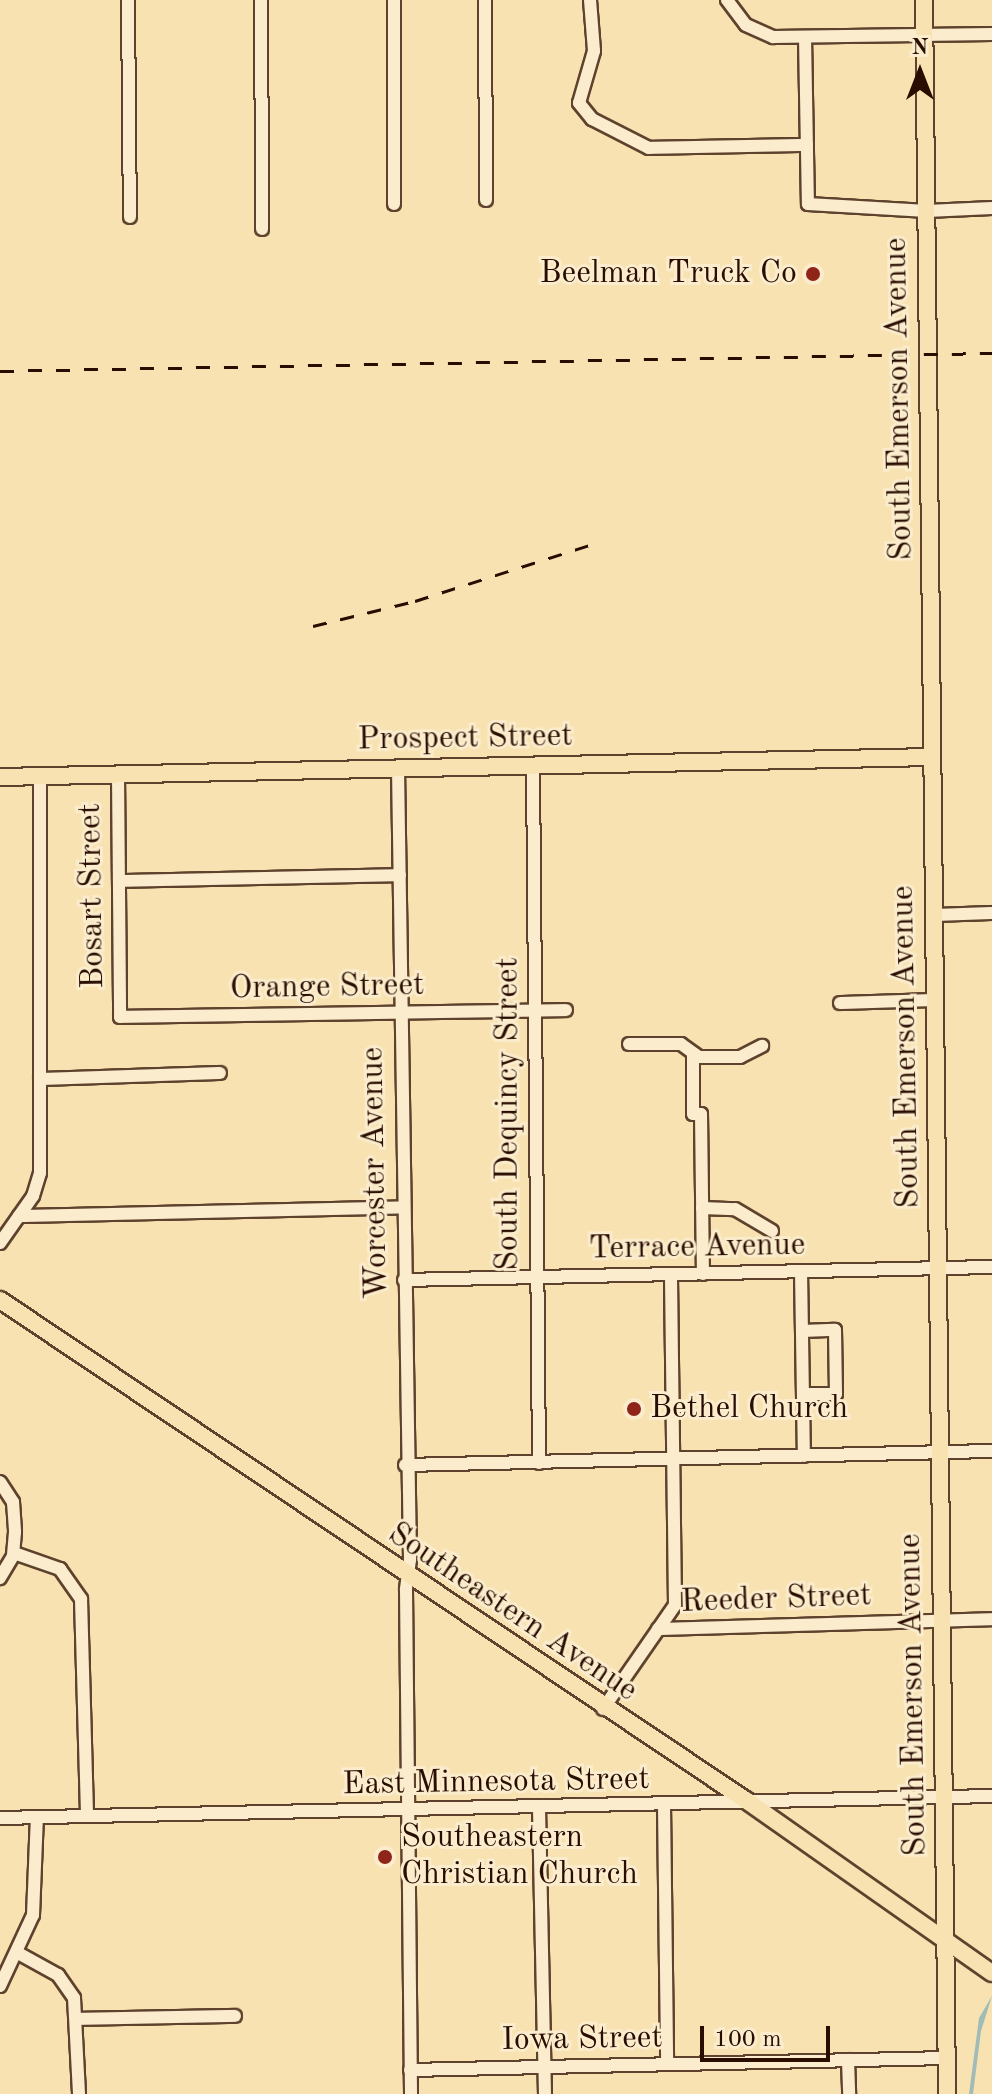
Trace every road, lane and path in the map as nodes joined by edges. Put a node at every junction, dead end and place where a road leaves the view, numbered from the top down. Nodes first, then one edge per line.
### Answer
1 (128, 0) edge
2 (261, 0) edge
3 (394, 0) edge
4 (485, 0) edge
5 (590, 0) edge
6 (727, 0) edge
7 (924, 0) edge
8 (992, 34) edge
9 (925, 36) junction
10 (805, 37) junction
11 (807, 145) junction
12 (486, 200) dead end
13 (394, 204) dead end
14 (992, 208) edge
15 (927, 211) junction
16 (130, 217) dead end
17 (262, 229) dead end
18 (932, 757) junction
19 (533, 765) junction
20 (398, 768) junction
21 (118, 774) junction
22 (40, 776) junction
23 (0, 777) edge
24 (400, 875) junction
25 (119, 881) junction
26 (992, 913) edge
27 (934, 915) junction
28 (935, 1000) junction
29 (840, 1003) dead end
30 (566, 1010) dead end
31 (534, 1011) junction
32 (401, 1012) junction
33 (120, 1017) joint
34 (629, 1044) dead end
35 (762, 1046) dead end
36 (693, 1054) junction
37 (220, 1073) dead end
38 (40, 1079) junction
39 (403, 1207) junction
40 (702, 1208) junction
41 (19, 1216) junction
42 (769, 1224) dead end
43 (0, 1243) edge
44 (992, 1267) edge
45 (937, 1269) junction
46 (801, 1271) junction
47 (703, 1274) junction
48 (671, 1275) junction
49 (537, 1277) junction
50 (404, 1280) junction
51 (0, 1300) edge
52 (802, 1331) junction
53 (803, 1394) junction
54 (992, 1451) edge
55 (939, 1453) junction
56 (804, 1456) junction
57 (673, 1459) junction
58 (539, 1463) junction
59 (405, 1465) junction
60 (2, 1484) edge
61 (14, 1553) junction
62 (408, 1577) junction
63 (0, 1578) edge
64 (992, 1619) edge
65 (941, 1621) junction
66 (658, 1629) junction
67 (603, 1709) junction
68 (943, 1795) junction
69 (992, 1796) edge
70 (747, 1801) junction
71 (664, 1805) junction
72 (539, 1808) junction
73 (408, 1811) junction
74 (87, 1816) junction
75 (37, 1817) junction
76 (0, 1818) edge
77 (944, 1941) junction
78 (18, 1953) junction
79 (992, 1973) edge
80 (0, 1986) edge
81 (235, 2016) dead end
82 (78, 2019) junction
83 (946, 2058) junction
84 (848, 2060) junction
85 (667, 2064) junction
86 (543, 2067) junction
87 (410, 2070) junction
88 (79, 2094) edge
89 (411, 2094) edge
90 (545, 2094) edge
91 (849, 2094) edge
92 (947, 2094) edge

1 - 16 street
2 - 17 street
3 - 13 street
4 - 12 street
5 - 11 street
6 - 10 street
7 - 9 main road, South Emerson Avenue
8 - 9 street
9 - 10 street
9 - 15 main road, South Emerson Avenue
10 - 11 street
11 - 15 street
14 - 15 street
15 - 18 main road, South Emerson Avenue
18 - 19 main road, Prospect Street
18 - 27 main road, South Emerson Avenue
19 - 20 main road, Prospect Street
19 - 31 street, South Dequincy Street
20 - 21 main road, Prospect Street
20 - 24 street, Worcester Avenue
21 - 22 main road, Prospect Street
21 - 25 street, Bosart Street
22 - 23 main road, Prospect Street
22 - 38 street
24 - 25 street
24 - 32 street, Worcester Avenue
25 - 33 street, Bosart Street
26 - 27 street
27 - 28 main road, South Emerson Avenue
28 - 29 street
28 - 45 main road, South Emerson Avenue
30 - 31 street, Orange Street
31 - 32 street, Orange Street
31 - 49 street, South Dequincy Street
32 - 33 street, Orange Street
32 - 39 street, Worcester Avenue
34 - 36 street
35 - 36 street
36 - 40 street
37 - 38 street
38 - 41 street
39 - 41 street
39 - 50 street, Worcester Avenue
40 - 42 street
40 - 47 street
41 - 43 street
44 - 45 street, Terrace Avenue
45 - 46 street, Terrace Avenue
45 - 55 main road, South Emerson Avenue
46 - 47 street, Terrace Avenue
46 - 52 street
47 - 48 street, Terrace Avenue
48 - 49 street, Terrace Avenue
48 - 57 street
49 - 50 street, Terrace Avenue
49 - 58 street, South Dequincy Street
50 - 59 street, Worcester Avenue
51 - 62 main road, Southeastern Avenue
52 - 53 street
52 - 53 street
53 - 56 street
54 - 55 street
55 - 56 street
55 - 65 main road, South Emerson Avenue
56 - 57 street
57 - 58 street
57 - 66 street
58 - 59 street
59 - 62 street, Worcester Avenue
60 - 61 street
61 - 63 street
61 - 74 street
62 - 67 main road, Southeastern Avenue
62 - 73 street, Worcester Avenue
64 - 65 street, Reeder Street
65 - 66 street, Reeder Street
65 - 68 main road, South Emerson Avenue
66 - 67 street
67 - 70 main road, Southeastern Avenue
68 - 69 street, East Minnesota Street
68 - 70 street, East Minnesota Street
68 - 77 main road, South Emerson Avenue
70 - 71 street, East Minnesota Street
70 - 77 main road, Southeastern Avenue
71 - 72 street, East Minnesota Street
71 - 85 street
72 - 73 street, East Minnesota Street
72 - 86 street
73 - 74 street, East Minnesota Street
73 - 87 street, Worcester Avenue
74 - 75 street, East Minnesota Street
75 - 76 street, East Minnesota Street
75 - 78 street
77 - 79 main road, Southeastern Avenue
77 - 83 main road, South Emerson Avenue
78 - 80 street
78 - 82 street
81 - 82 street
82 - 88 street
83 - 84 street, Iowa Street
83 - 92 main road, South Emerson Avenue
84 - 85 street, Iowa Street
84 - 91 street
85 - 86 street, Iowa Street
86 - 87 street, Iowa Street
86 - 90 street
87 - 89 street, Worcester Avenue

